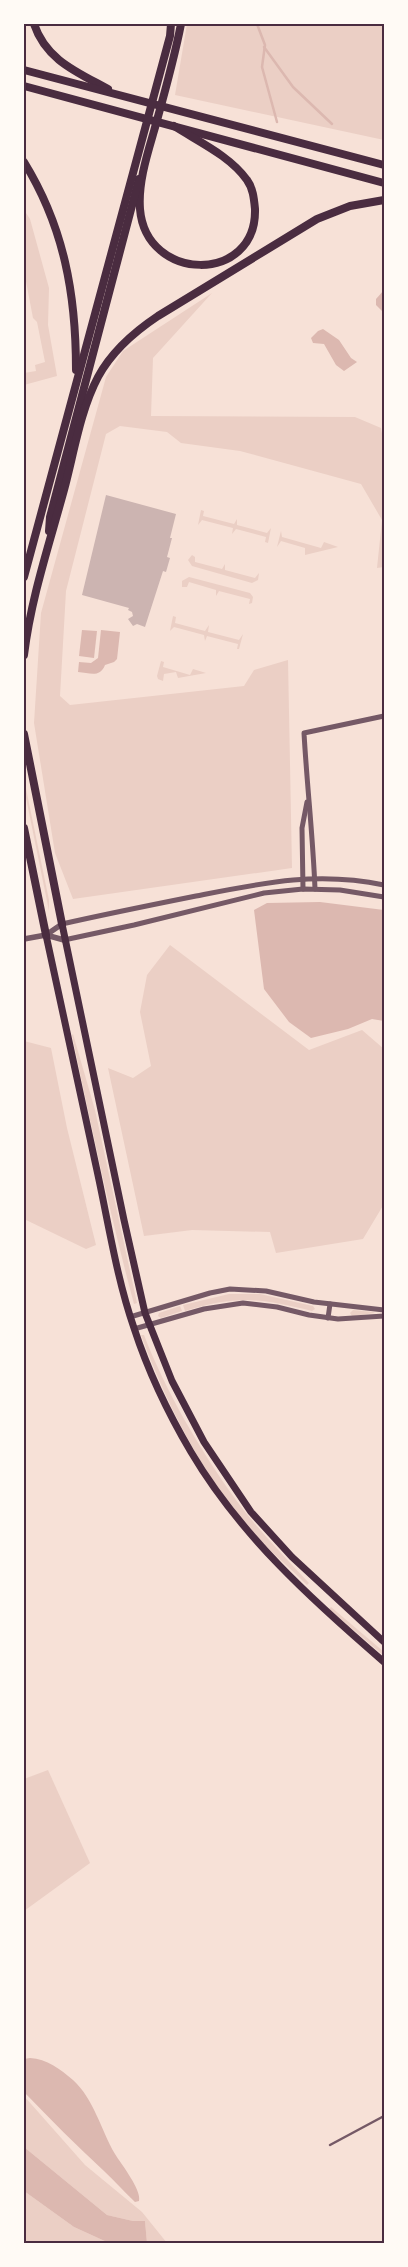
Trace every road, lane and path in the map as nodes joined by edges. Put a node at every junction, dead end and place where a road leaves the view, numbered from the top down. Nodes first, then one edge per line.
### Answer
1 (34, 24) edge
2 (171, 24) edge
3 (181, 24) edge
4 (24, 70) edge
5 (24, 86) edge
6 (117, 93) junction
7 (174, 126) junction
8 (24, 162) edge
9 (145, 163) junction
10 (384, 165) edge
11 (384, 183) edge
12 (384, 200) edge
13 (76, 382) junction
14 (48, 542) junction
15 (24, 577) edge
16 (24, 656) edge
17 (384, 716) edge
18 (24, 734) edge
19 (307, 800) junction
20 (24, 828) edge
21 (303, 878) junction
22 (314, 878) junction
23 (384, 885) edge
24 (303, 889) junction
25 (315, 889) junction
26 (384, 897) edge
27 (62, 924) junction
28 (46, 935) junction
29 (24, 939) edge
30 (64, 940) junction
31 (330, 1304) junction
32 (384, 1310) edge
33 (145, 1312) junction
34 (384, 1316) edge
35 (130, 1317) junction
36 (328, 1318) junction
37 (149, 1324) junction
38 (134, 1329) junction
39 (384, 1642) edge
40 (384, 1662) edge
41 (384, 2116) edge
42 (330, 2145) dead end

1 - 6 highway
2 - 13 highway
3 - 9 highway
4 - 6 highway
5 - 7 highway
6 - 10 highway
7 - 9 highway
7 - 11 highway
8 - 13 highway
9 - 14 highway
12 - 14 highway
13 - 15 highway
14 - 16 highway
17 - 19 street
18 - 27 highway
19 - 21 street
19 - 22 street
20 - 28 highway
21 - 22 street
21 - 24 street
21 - 27 street
22 - 23 street
22 - 25 street
24 - 25 street
24 - 30 street
25 - 26 street
27 - 28 street
27 - 30 main road
28 - 29 street
28 - 30 street
28 - 35 main road
30 - 33 main road
31 - 32 street
31 - 33 street
31 - 36 street
33 - 35 street
33 - 37 main road
34 - 36 street
35 - 38 main road
36 - 37 street
37 - 38 street
37 - 39 main road
38 - 40 main road
41 - 42 lane

